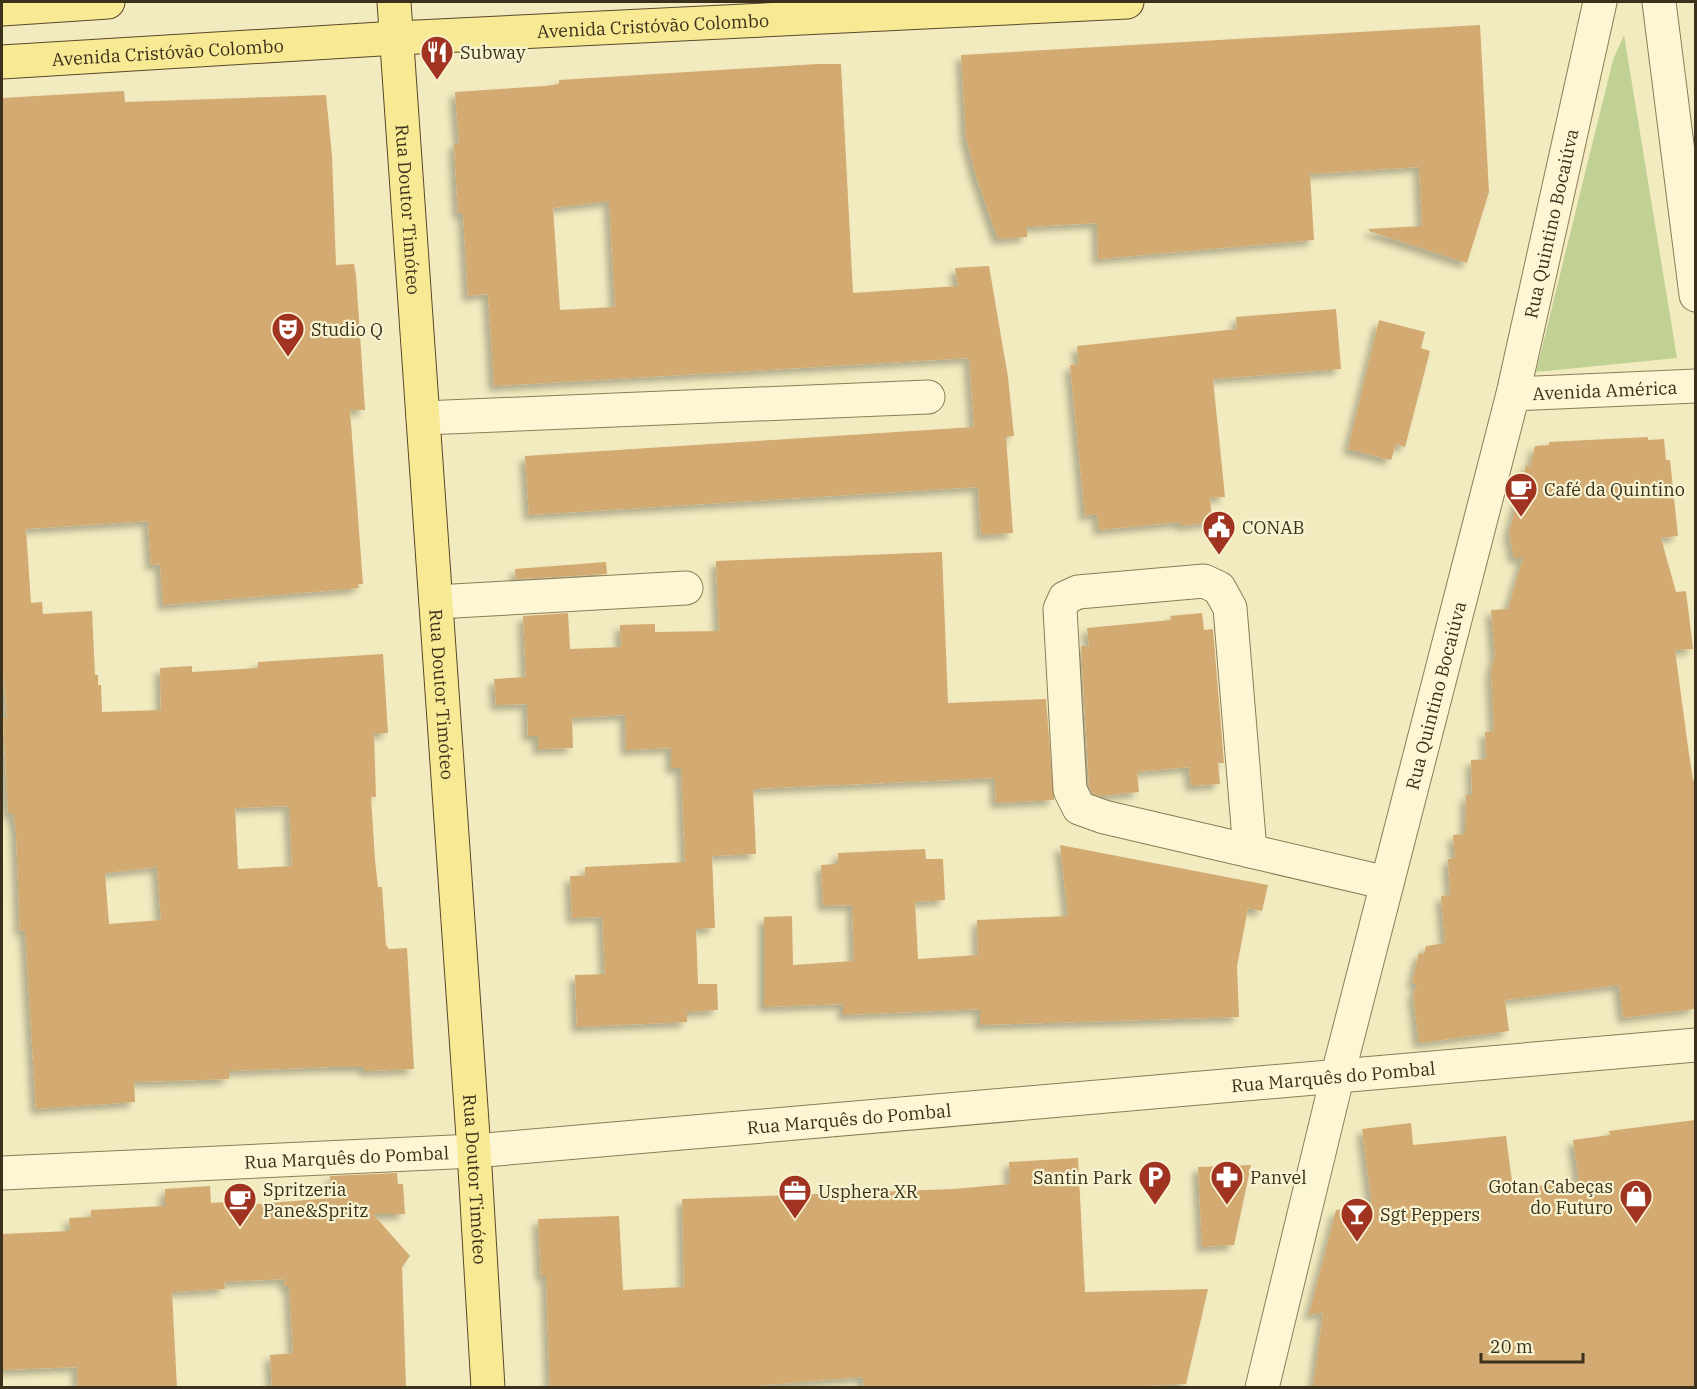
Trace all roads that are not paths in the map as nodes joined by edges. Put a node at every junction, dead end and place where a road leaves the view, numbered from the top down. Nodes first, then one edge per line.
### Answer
1 (108, 2) edge
2 (394, 2) edge
3 (1127, 2) edge
4 (1600, 2) edge
5 (1659, 2) edge
6 (2, 9) edge
7 (397, 38) junction
8 (2, 62) edge
9 (1695, 296) edge
10 (1695, 386) edge
11 (1513, 394) junction
12 (928, 397) dead end
13 (423, 418) junction
14 (686, 588) dead end
15 (436, 603) junction
16 (1250, 851) junction
17 (1387, 884) junction
18 (1695, 1045) edge
19 (1338, 1074) junction
20 (474, 1151) junction
21 (2, 1173) edge
22 (488, 1388) edge
23 (1262, 1388) edge

1 - 6 main road
2 - 7 main road, Rua Doutor Timóteo
3 - 7 main road, Avenida Cristóvão Colombo
4 - 11 street, Rua Quintino Bocaiúva
5 - 9 street
7 - 8 main road, Avenida Cristóvão Colombo
7 - 13 main road, Rua Doutor Timóteo
10 - 11 street, Avenida América
11 - 17 street, Rua Quintino Bocaiúva
12 - 13 street
13 - 15 main road, Rua Doutor Timóteo
14 - 15 street
15 - 20 main road, Rua Doutor Timóteo
16 - 16 street
16 - 17 street
17 - 19 street, Rua Quintino Bocaiúva
18 - 19 street, Rua Marquês do Pombal
19 - 20 street, Rua Marquês do Pombal
19 - 23 street, Rua Quintino Bocaiúva
20 - 21 street, Rua Marquês do Pombal
20 - 22 main road, Rua Doutor Timóteo

